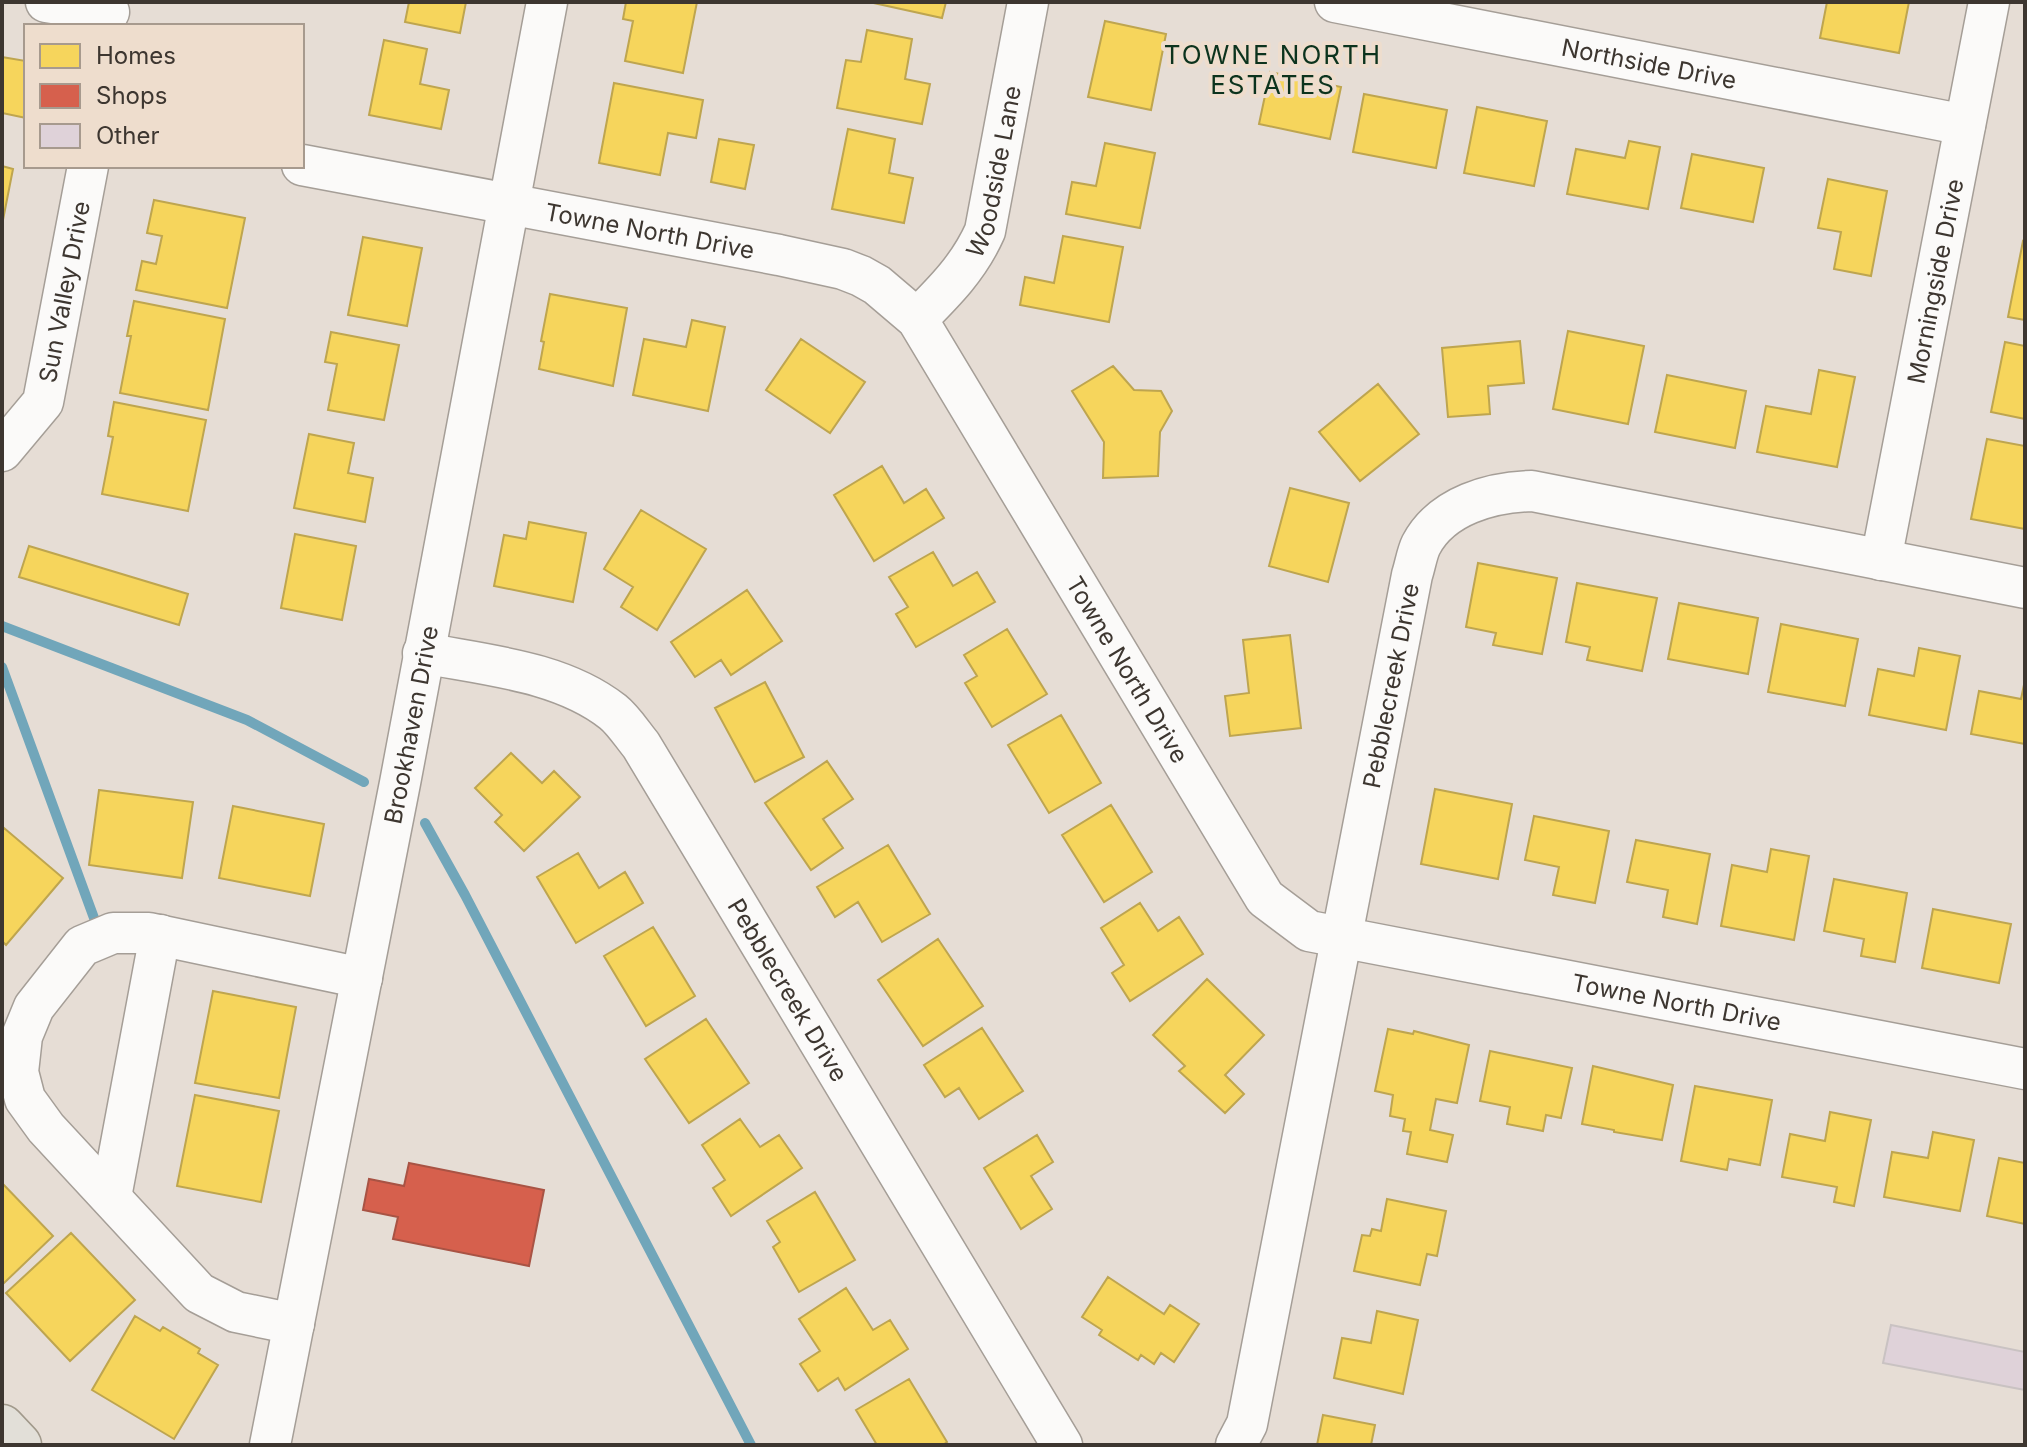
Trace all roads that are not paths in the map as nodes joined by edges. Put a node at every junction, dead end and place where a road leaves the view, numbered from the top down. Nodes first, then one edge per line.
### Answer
1 (46, 2) edge
2 (547, 2) edge
3 (1028, 2) edge
4 (1335, 2) edge
5 (1989, 2) edge
6 (109, 13) edge
7 (1508, 18) edge
8 (1965, 125) junction
9 (304, 165) edge
10 (88, 168) edge
11 (510, 204) junction
12 (917, 319) junction
13 (2, 451) edge
14 (1881, 560) junction
15 (2025, 588) edge
16 (423, 653) junction
17 (160, 935) junction
18 (1339, 937) junction
19 (362, 978) junction
20 (2025, 1069) edge
21 (111, 1197) junction
22 (294, 1324) junction
23 (2, 1427) edge
24 (19, 1445) edge
25 (270, 1445) edge
26 (1062, 1445) edge
27 (1236, 1445) edge

1 - 6 street
2 - 11 street, Brookhaven Drive
3 - 12 street, Woodside Lane
4 - 7 street, Northside Drive
5 - 8 street, Morningside Drive
7 - 8 street, Northside Drive
8 - 14 street, Morningside Drive
9 - 11 street, Towne North Drive
10 - 13 street, Sun Valley Drive
11 - 12 street, Towne North Drive
11 - 16 street, Brookhaven Drive
12 - 18 street, Towne North Drive
14 - 15 street, Pebblecreek Drive
14 - 18 street, Pebblecreek Drive
16 - 19 street, Brookhaven Drive
16 - 26 street, Pebblecreek Drive
17 - 19 street
17 - 21 street
17 - 21 street
18 - 20 street, Towne North Drive
18 - 27 street, Pebblecreek Drive
19 - 22 street, Brookhaven Drive
21 - 22 street
22 - 25 street, Brookhaven Drive
23 - 24 main road

